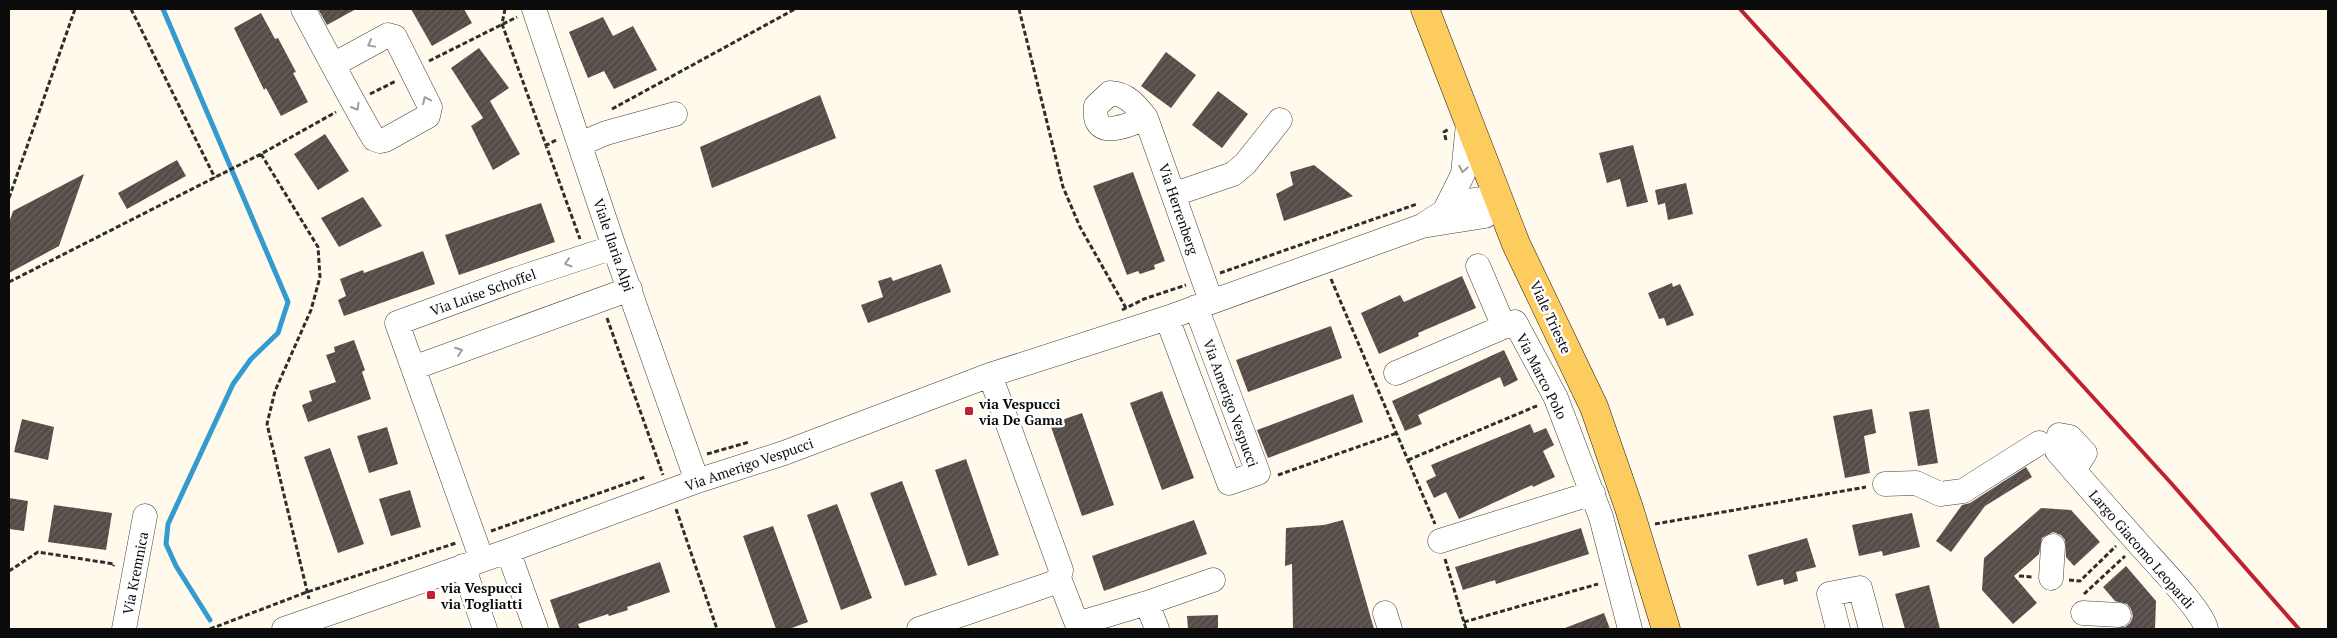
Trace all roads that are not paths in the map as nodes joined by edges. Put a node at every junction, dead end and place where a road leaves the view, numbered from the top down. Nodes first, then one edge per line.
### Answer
1 (303, 9) edge
2 (534, 9) edge
3 (1425, 9) edge
4 (332, 65) junction
5 (675, 114) dead end
6 (1146, 118) dead end
7 (1280, 120) dead end
8 (1467, 122) junction
9 (580, 144) junction
10 (1175, 194) junction
11 (1500, 203) junction
12 (1455, 215) junction
13 (1516, 244) junction
14 (614, 247) junction
15 (1478, 266) dead end
16 (630, 289) junction
17 (1204, 304) junction
18 (1167, 318) junction
19 (1504, 327) junction
20 (413, 368) junction
21 (1396, 373) dead end
22 (990, 375) junction
23 (2039, 443) dead end
24 (2074, 470) dead end
25 (693, 471) junction
26 (1885, 484) road end
27 (1592, 493) junction
28 (145, 516) dead end
29 (1440, 541) road end
30 (2053, 546) dead end
31 (508, 551) junction
32 (473, 563) junction
33 (1059, 578) junction
34 (2051, 578) road end
35 (1213, 580) dead end
36 (1147, 603) junction
37 (2083, 613) road end
38 (2119, 615) dead end
39 (964, 622) edge
40 (124, 629) edge
41 (284, 629) edge
42 (485, 629) edge
43 (536, 629) edge
44 (919, 629) edge
45 (1157, 629) edge
46 (1630, 629) edge
47 (1666, 629) edge
48 (1838, 629) edge
49 (1871, 629) edge
50 (2206, 629) edge

1 - 4 street
2 - 9 street, Viale Ilaria Alpi
3 - 8 main road, Viale Trieste
4 -> 4 street
5 - 9 street
6 - 10 street, Via Herrenberg
7 - 10 street
8 - 11 main road, Viale Trieste
8 -> 12 street
9 - 14 street, Viale Ilaria Alpi
10 - 17 street, Via Herrenberg
11 - 12 street, Via Amerigo Vespucci
11 - 13 main road, Viale Trieste
12 - 13 street
12 - 17 street, Via Amerigo Vespucci
13 - 47 main road, Viale Trieste
14 - 16 street, Viale Ilaria Alpi
14 -> 20 street, Via Luise Schoffel
15 - 19 street
20 -> 16 street
16 - 25 street, Viale Ilaria Alpi
17 - 18 street, Via Amerigo Vespucci
17 - 18 street, Via Amerigo Vespucci
18 - 22 street, Via Amerigo Vespucci
19 - 21 street, Via Marco Polo
19 - 27 street, Via Marco Polo
20 - 32 street, Via Luise Schoffel
22 - 25 street, Via Amerigo Vespucci
22 - 33 street
23 - 26 street
24 - 50 street, Largo Giacomo Leopardi
25 - 31 street, Via Amerigo Vespucci
27 - 29 street
27 - 46 street, Via Marco Polo
28 - 40 street, Via Kremnica
30 - 34 street
31 - 32 street, Via Amerigo Vespucci
31 - 43 street
32 - 41 street, Via Amerigo Vespucci
32 - 42 street
33 - 36 street
33 - 39 street
35 - 36 street
36 - 45 street
37 - 38 street
39 - 44 street
48 - 49 street

